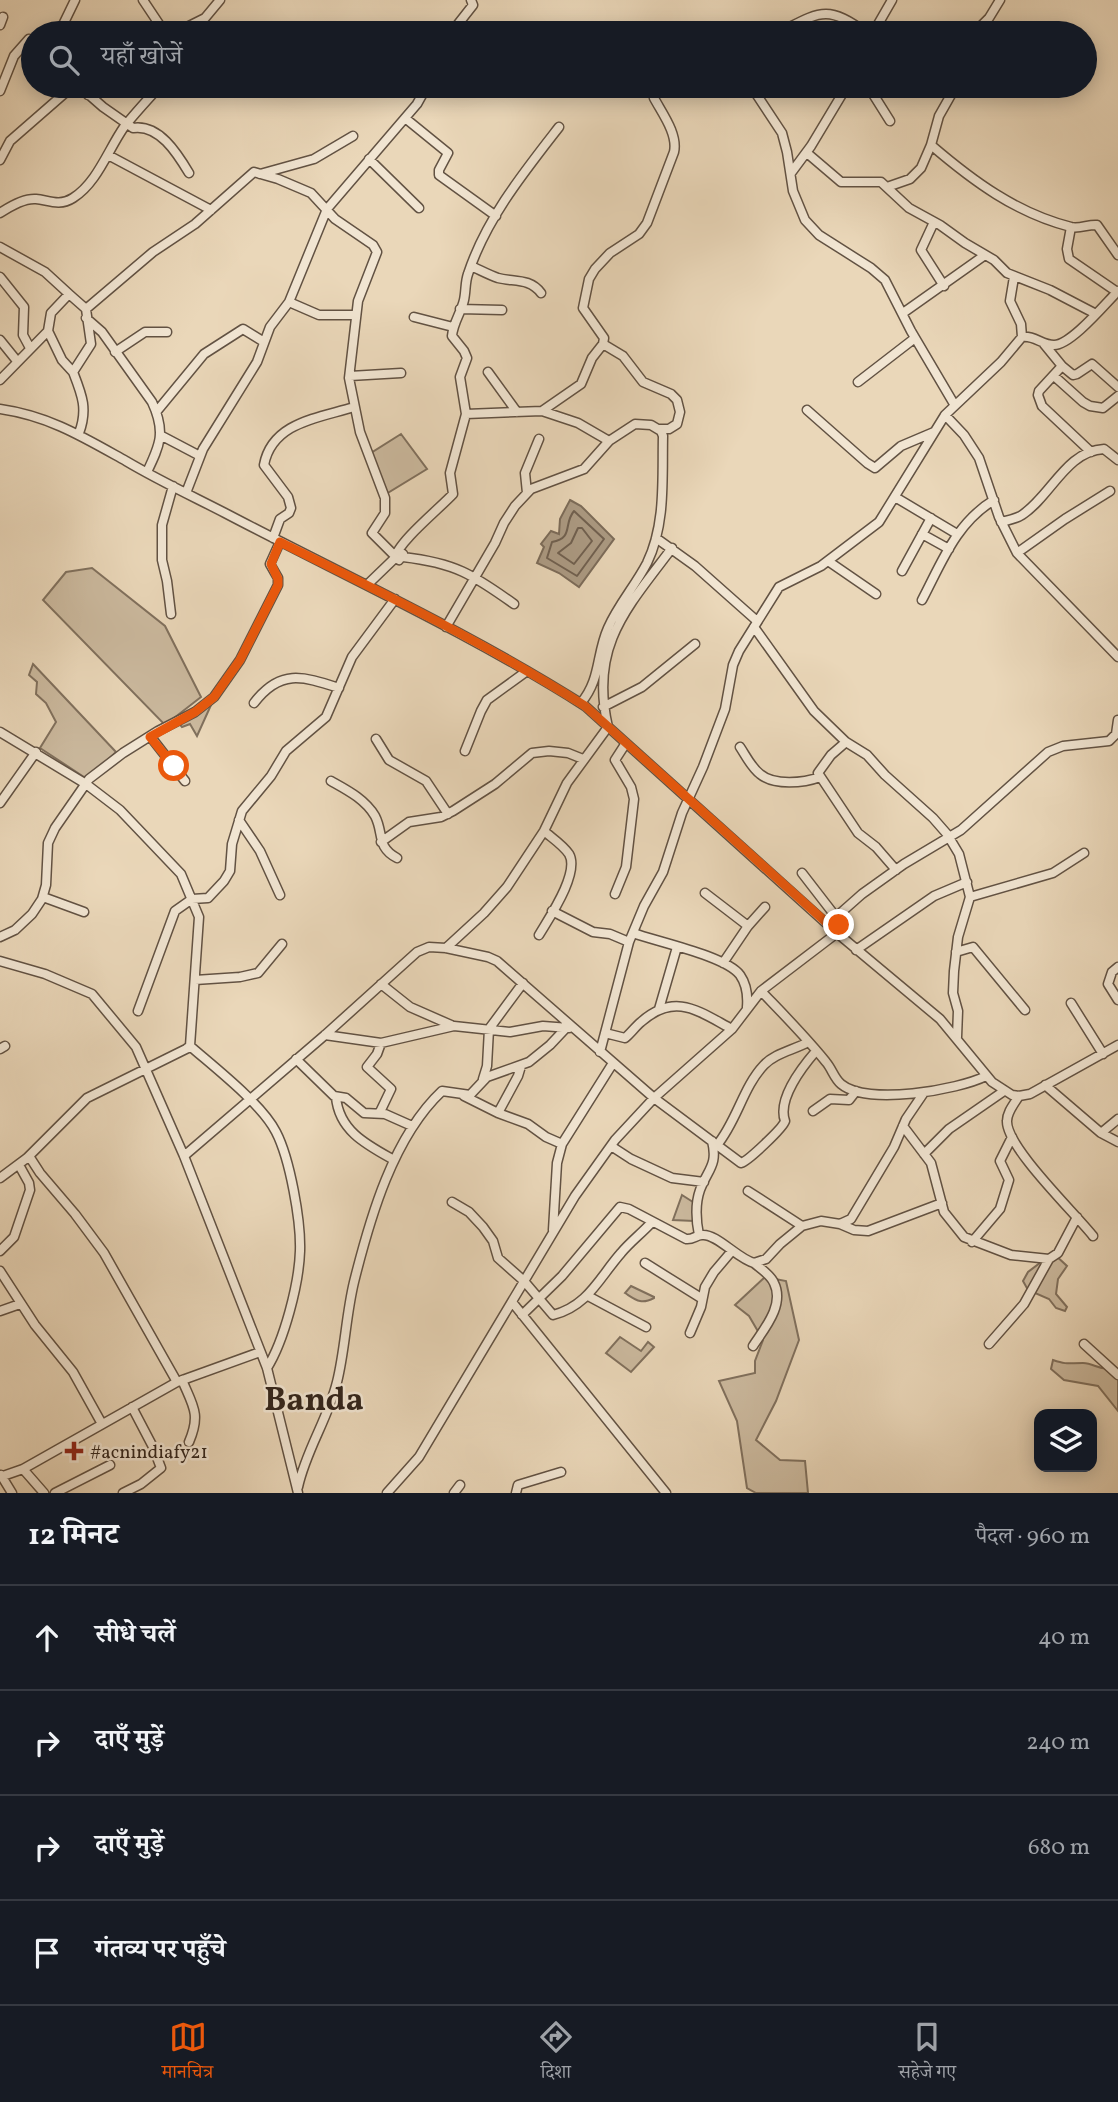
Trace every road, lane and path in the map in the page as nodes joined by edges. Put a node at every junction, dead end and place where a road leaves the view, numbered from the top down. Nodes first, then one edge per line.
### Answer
1 (75, 0) edge
2 (143, 0) edge
3 (220, 0) edge
4 (471, 0) edge
5 (892, 0) edge
6 (1000, 0) edge
7 (65, 21) edge
8 (157, 21) edge
9 (199, 21) edge
10 (461, 21) edge
11 (801, 21) edge
12 (848, 21) edge
13 (882, 21) edge
14 (986, 21) edge
15 (21, 49) edge
16 (0, 91) edge
17 (59, 98) edge
18 (93, 98) edge
19 (149, 98) edge
20 (420, 98) edge
21 (654, 98) edge
22 (759, 98) edge
23 (840, 98) edge
24 (876, 98) edge
25 (949, 98) edge
26 (405, 118) junction
27 (890, 121) dead end
28 (127, 123) junction
29 (559, 127) dead end
30 (354, 136) dead end
31 (931, 145) junction
32 (807, 153) junction
33 (108, 155) junction
34 (369, 159) junction
35 (0, 160) edge
36 (189, 173) dead end
37 (790, 173) junction
38 (260, 174) junction
39 (887, 187) junction
40 (419, 208) dead end
41 (327, 209) junction
42 (211, 210) junction
43 (0, 213) edge
44 (496, 216) junction
45 (934, 222) junction
46 (1071, 227) junction
47 (0, 247) edge
48 (1118, 255) edge
49 (985, 256) junction
50 (471, 266) junction
51 (0, 277) edge
52 (1014, 277) junction
53 (944, 286) junction
54 (1118, 292) edge
55 (541, 293) dead end
56 (69, 294) junction
57 (289, 302) junction
58 (460, 309) junction
59 (502, 310) dead end
60 (86, 313) junction
61 (902, 313) junction
62 (1096, 314) junction
63 (354, 315) junction
64 (414, 317) dead end
65 (453, 327) junction
66 (48, 331) junction
67 (167, 332) dead end
68 (1022, 337) junction
69 (915, 338) junction
70 (0, 340) edge
71 (264, 342) junction
72 (603, 344) junction
73 (1044, 344) junction
74 (30, 348) junction
75 (115, 352) junction
76 (17, 361) junction
77 (1062, 366) junction
78 (73, 372) junction
79 (488, 372) dead end
80 (401, 373) dead end
81 (349, 376) junction
82 (1054, 376) junction
83 (0, 380) edge
84 (858, 382) dead end
85 (1118, 387) edge
86 (1118, 397) edge
87 (954, 404) junction
88 (354, 407) junction
89 (0, 409) edge
90 (157, 411) junction
91 (542, 411) junction
92 (807, 411) dead end
93 (517, 412) junction
94 (466, 414) junction
95 (945, 415) junction
96 (659, 429) junction
97 (934, 432) junction
98 (79, 433) junction
99 (162, 436) junction
100 (539, 439) dead end
101 (609, 441) junction
102 (1091, 452) junction
103 (200, 456) junction
104 (1118, 460) edge
105 (147, 472) junction
106 (173, 486) junction
107 (1110, 491) dead end
108 (186, 493) junction
109 (527, 494) junction
110 (895, 497) junction
111 (994, 500) junction
112 (931, 519) junction
113 (1001, 522) junction
114 (922, 534) junction
115 (957, 534) junction
116 (657, 538) junction
117 (277, 540) junction
118 (670, 546) junction
119 (949, 549) junction
120 (1017, 554) junction
121 (398, 555) junction
122 (830, 559) junction
123 (902, 571) dead end
124 (475, 578) junction
125 (367, 585) junction
126 (876, 594) dead end
127 (395, 599) junction
128 (922, 600) dead end
129 (514, 604) dead end
130 (171, 614) dead end
131 (755, 624) junction
132 (446, 627) junction
133 (695, 644) dead end
134 (1118, 657) edge
135 (527, 671) junction
136 (339, 688) junction
137 (254, 703) dead end
138 (581, 703) junction
139 (603, 707) junction
140 (1118, 720) edge
141 (608, 726) junction
142 (0, 732) edge
143 (150, 737) junction
144 (376, 739) dead end
145 (846, 742) junction
146 (626, 743) junction
147 (740, 747) dead end
148 (465, 751) dead end
149 (37, 752) junction
150 (583, 759) junction
151 (820, 777) junction
152 (185, 781) dead end
153 (331, 781) dead end
154 (86, 784) junction
155 (689, 798) junction
156 (0, 803) edge
157 (448, 814) junction
158 (239, 820) junction
159 (544, 831) junction
160 (951, 839) junction
161 (382, 842) junction
162 (1083, 853) dead end
163 (397, 859) dead end
164 (896, 870) junction
165 (802, 873) dead end
166 (967, 881) junction
167 (705, 893) dead end
168 (615, 894) dead end
169 (280, 895) dead end
170 (43, 897) junction
171 (970, 897) junction
172 (192, 899) junction
173 (765, 906) dead end
174 (552, 911) junction
175 (85, 912) dead end
176 (836, 917) junction
177 (748, 926) junction
178 (838, 933) junction
179 (539, 935) dead end
180 (0, 937) edge
181 (631, 937) junction
182 (282, 944) dead end
183 (677, 947) junction
184 (446, 948) junction
185 (856, 950) junction
186 (956, 952) junction
187 (0, 961) edge
188 (723, 963) junction
189 (1118, 967) edge
190 (195, 980) junction
191 (523, 983) junction
192 (381, 984) junction
193 (761, 991) junction
194 (1117, 995) edge
195 (1071, 1003) dead end
196 (747, 1007) junction
197 (659, 1009) junction
198 (1025, 1010) dead end
199 (138, 1012) dead end
200 (454, 1026) junction
201 (569, 1028) junction
202 (489, 1029) junction
203 (732, 1029) junction
204 (605, 1033) junction
205 (325, 1035) junction
206 (957, 1037) junction
207 (808, 1042) junction
208 (381, 1043) junction
209 (1118, 1045) edge
210 (190, 1046) junction
211 (817, 1051) junction
212 (600, 1052) junction
213 (1103, 1054) junction
214 (296, 1059) junction
215 (613, 1063) junction
216 (521, 1066) junction
217 (146, 1068) junction
218 (986, 1076) junction
219 (483, 1079) junction
220 (1045, 1085) junction
221 (856, 1091) junction
222 (1004, 1091) junction
223 (923, 1094) junction
224 (461, 1095) junction
225 (1019, 1096) junction
226 (337, 1097) junction
227 (248, 1098) junction
228 (654, 1098) junction
229 (813, 1111) dead end
230 (380, 1112) junction
231 (498, 1113) junction
232 (1118, 1119) edge
233 (412, 1126) junction
234 (903, 1126) junction
235 (1101, 1133) junction
236 (1012, 1138) junction
237 (1118, 1142) edge
238 (715, 1143) junction
239 (562, 1144) junction
240 (611, 1146) junction
241 (924, 1154) junction
242 (29, 1156) junction
243 (184, 1156) junction
244 (394, 1160) junction
245 (19, 1165) junction
246 (0, 1178) edge
247 (704, 1182) junction
248 (748, 1191) dead end
249 (452, 1202) dead end
250 (942, 1203) junction
251 (1077, 1217) junction
252 (652, 1222) junction
253 (839, 1224) junction
254 (802, 1226) junction
255 (552, 1234) junction
256 (699, 1235) junction
257 (1093, 1236) dead end
258 (972, 1242) junction
259 (0, 1251) edge
260 (731, 1252) junction
261 (1049, 1259) junction
262 (645, 1263) dead end
263 (754, 1263) junction
264 (0, 1270) edge
265 (524, 1281) junction
266 (588, 1296) junction
267 (701, 1298) junction
268 (538, 1300) junction
269 (512, 1302) junction
270 (20, 1304) junction
271 (0, 1311) edge
272 (522, 1315) junction
273 (646, 1327) dead end
274 (690, 1333) dead end
275 (989, 1344) dead end
276 (1084, 1344) dead end
277 (753, 1346) dead end
278 (260, 1352) junction
279 (267, 1368) junction
280 (1118, 1375) edge
281 (179, 1381) junction
282 (132, 1406) junction
283 (102, 1424) junction
284 (189, 1442) dead end
285 (110, 1465) dead end
286 (23, 1469) junction
287 (561, 1472) dead end
288 (1, 1476) edge
289 (460, 1485) dead end
290 (298, 1491) edge
291 (12, 1493) edge
292 (44, 1493) edge
293 (55, 1493) edge
294 (123, 1493) edge
295 (387, 1493) edge
296 (454, 1493) edge
297 (516, 1493) edge
298 (666, 1493) edge

1 - 7 street
2 - 8 street
3 - 9 street
4 - 10 street
5 - 13 street
6 - 14 street
11 - 12 street
15 - 16 street
17 - 35 street
18 - 28 street
19 - 28 street
20 - 26 street
21 - 72 street
22 - 37 street
23 - 32 street
24 - 27 street
25 - 31 street
26 - 34 street
26 - 44 street
28 - 33 street
28 - 36 street
29 - 44 street
30 - 38 street
31 - 39 street
31 - 46 street
32 - 37 street
32 - 39 street
33 - 42 street
33 - 43 street
34 - 40 street
34 - 41 street
37 - 61 street
38 - 41 street
38 - 42 street
39 - 45 street
41 - 57 street
41 - 63 street
42 - 60 street
44 - 50 street
45 - 49 street
45 - 53 street
46 - 48 street
46 - 54 street
47 - 56 street
49 - 52 street
49 - 53 street
50 - 55 street
50 - 58 street
51 - 74 street
52 - 62 street
52 - 68 street
53 - 61 street
54 - 62 street
56 - 60 street
56 - 66 street
57 - 63 street
57 - 71 street
58 - 59 street
58 - 65 street
60 - 75 street
60 - 78 street
61 - 69 street
62 - 73 street
63 - 81 street
64 - 65 street
65 - 94 street
66 - 74 street
66 - 78 street
67 - 75 street
68 - 73 street
68 - 87 street
69 - 84 street
69 - 87 street
70 - 76 street
71 - 90 street
71 - 103 street
72 - 91 street
72 - 96 street
73 - 77 street
74 - 76 street
75 - 90 street
76 - 83 street
77 - 82 street
77 - 85 street
78 - 98 street
79 - 93 street
80 - 81 street
81 - 88 street
82 - 86 street
82 - 102 street
87 - 95 street
88 - 117 street
88 - 121 street
89 - 98 street
90 - 99 street
91 - 93 street
91 - 101 street
92 - 97 street
93 - 94 street
94 - 121 street
95 - 97 street
95 - 111 street
96 - 101 street
96 - 116 street
97 - 110 street
98 - 105 street
99 - 103 street
99 - 105 street
100 - 109 street
101 - 109 street
102 - 104 street
102 - 113 street
103 - 108 street
105 - 106 street
106 - 108 street
106 - 130 street
107 - 120 street
108 - 117 street
109 - 124 street
110 - 112 street
110 - 122 street
111 - 113 street
111 - 115 street
112 - 114 street
112 - 115 street
113 - 120 street
114 - 119 street
114 - 123 street
115 - 119 street
116 - 118 street
116 - 138 street
117 - 125 street
117 - 143 street
118 - 131 street
118 - 139 street
119 - 128 street
120 - 134 street
121 - 124 street
121 - 125 street
122 - 126 street
122 - 131 street
124 - 129 street
124 - 132 street
125 - 127 street
127 - 132 street
127 - 136 street
131 - 145 street
131 - 155 street
132 - 135 street
133 - 139 street
135 - 138 street
135 - 148 street
136 - 137 street
136 - 158 street
138 - 141 street
139 - 141 street
140 - 160 street
141 - 146 street
141 - 150 street
142 - 149 street
143 - 152 street
143 - 154 street
144 - 157 street
145 - 151 street
145 - 160 street
146 - 155 street
146 - 168 street
147 - 151 street
149 - 154 street
149 - 156 street
150 - 157 street
150 - 159 street
151 - 164 street
153 - 161 street
154 - 170 street
154 - 172 street
155 - 178 street
155 - 181 street
157 - 161 street
158 - 169 street
158 - 172 street
159 - 174 street
159 - 184 street
160 - 164 street
160 - 166 street
161 - 163 street
162 - 171 street
164 - 176 street
165 - 176 street
166 - 171 street
166 - 185 street
167 - 177 street
170 - 175 street
170 - 180 street
171 - 186 street
172 - 190 street
172 - 199 street
173 - 177 street
174 - 179 street
174 - 181 street
176 - 178 street
177 - 188 street
178 - 185 street
178 - 193 street
181 - 183 street
181 - 204 street
182 - 190 street
183 - 188 street
183 - 197 street
184 - 191 street
184 - 192 street
185 - 206 street
186 - 198 street
186 - 206 street
187 - 217 street
188 - 196 street
189 - 194 street
190 - 210 street
191 - 201 street
191 - 202 street
192 - 200 street
192 - 205 street
193 - 196 street
193 - 207 street
195 - 213 street
196 - 203 street
197 - 203 street
197 - 204 street
200 - 202 street
200 - 208 street
201 - 202 street
201 - 212 street
201 - 216 street
202 - 219 street
203 - 228 street
204 - 212 street
205 - 208 street
205 - 214 street
206 - 218 street
207 - 211 street
207 - 238 street
208 - 230 street
209 - 213 street
210 - 217 street
210 - 227 street
211 - 221 street
211 - 238 street
212 - 215 street
213 - 220 street
214 - 226 street
214 - 227 street
215 - 228 street
215 - 239 street
216 - 219 street
216 - 231 street
217 - 242 street
217 - 243 street
218 - 222 street
218 - 223 street
219 - 224 street
220 - 225 street
220 - 235 street
221 - 223 street
221 - 229 street
222 - 225 street
222 - 241 street
223 - 234 street
224 - 231 street
224 - 233 street
225 - 236 street
226 - 230 street
226 - 244 street
227 - 243 street
227 - 279 street
228 - 238 street
228 - 240 street
230 - 233 street
231 - 239 street
232 - 235 street
233 - 244 street
234 - 241 street
234 - 253 street
235 - 237 street
236 - 251 street
236 - 258 street
238 - 247 street
239 - 255 street
240 - 247 street
240 - 255 street
241 - 250 street
242 - 245 street
242 - 281 street
243 - 278 street
244 - 290 street
245 - 246 street
245 - 259 street
247 - 256 street
248 - 254 street
249 - 265 street
250 - 253 street
250 - 258 street
251 - 257 street
251 - 261 street
252 - 256 street
252 - 266 street
252 - 268 street
253 - 254 street
254 - 263 street
255 - 265 street
256 - 260 street
258 - 261 street
260 - 263 street
260 - 267 street
261 - 275 street
262 - 267 street
263 - 277 street
264 - 270 street
265 - 268 street
265 - 269 street
266 - 268 street
266 - 273 street
267 - 274 street
268 - 272 street
269 - 272 street
269 - 295 street
270 - 271 street
270 - 283 street
272 - 298 street
276 - 280 street
278 - 279 street
278 - 281 street
279 - 290 street
281 - 282 street
281 - 284 street
282 - 283 street
282 - 294 street
283 - 286 street
285 - 293 street
286 - 288 street
286 - 292 street
287 - 297 street
288 - 291 street
289 - 296 street

